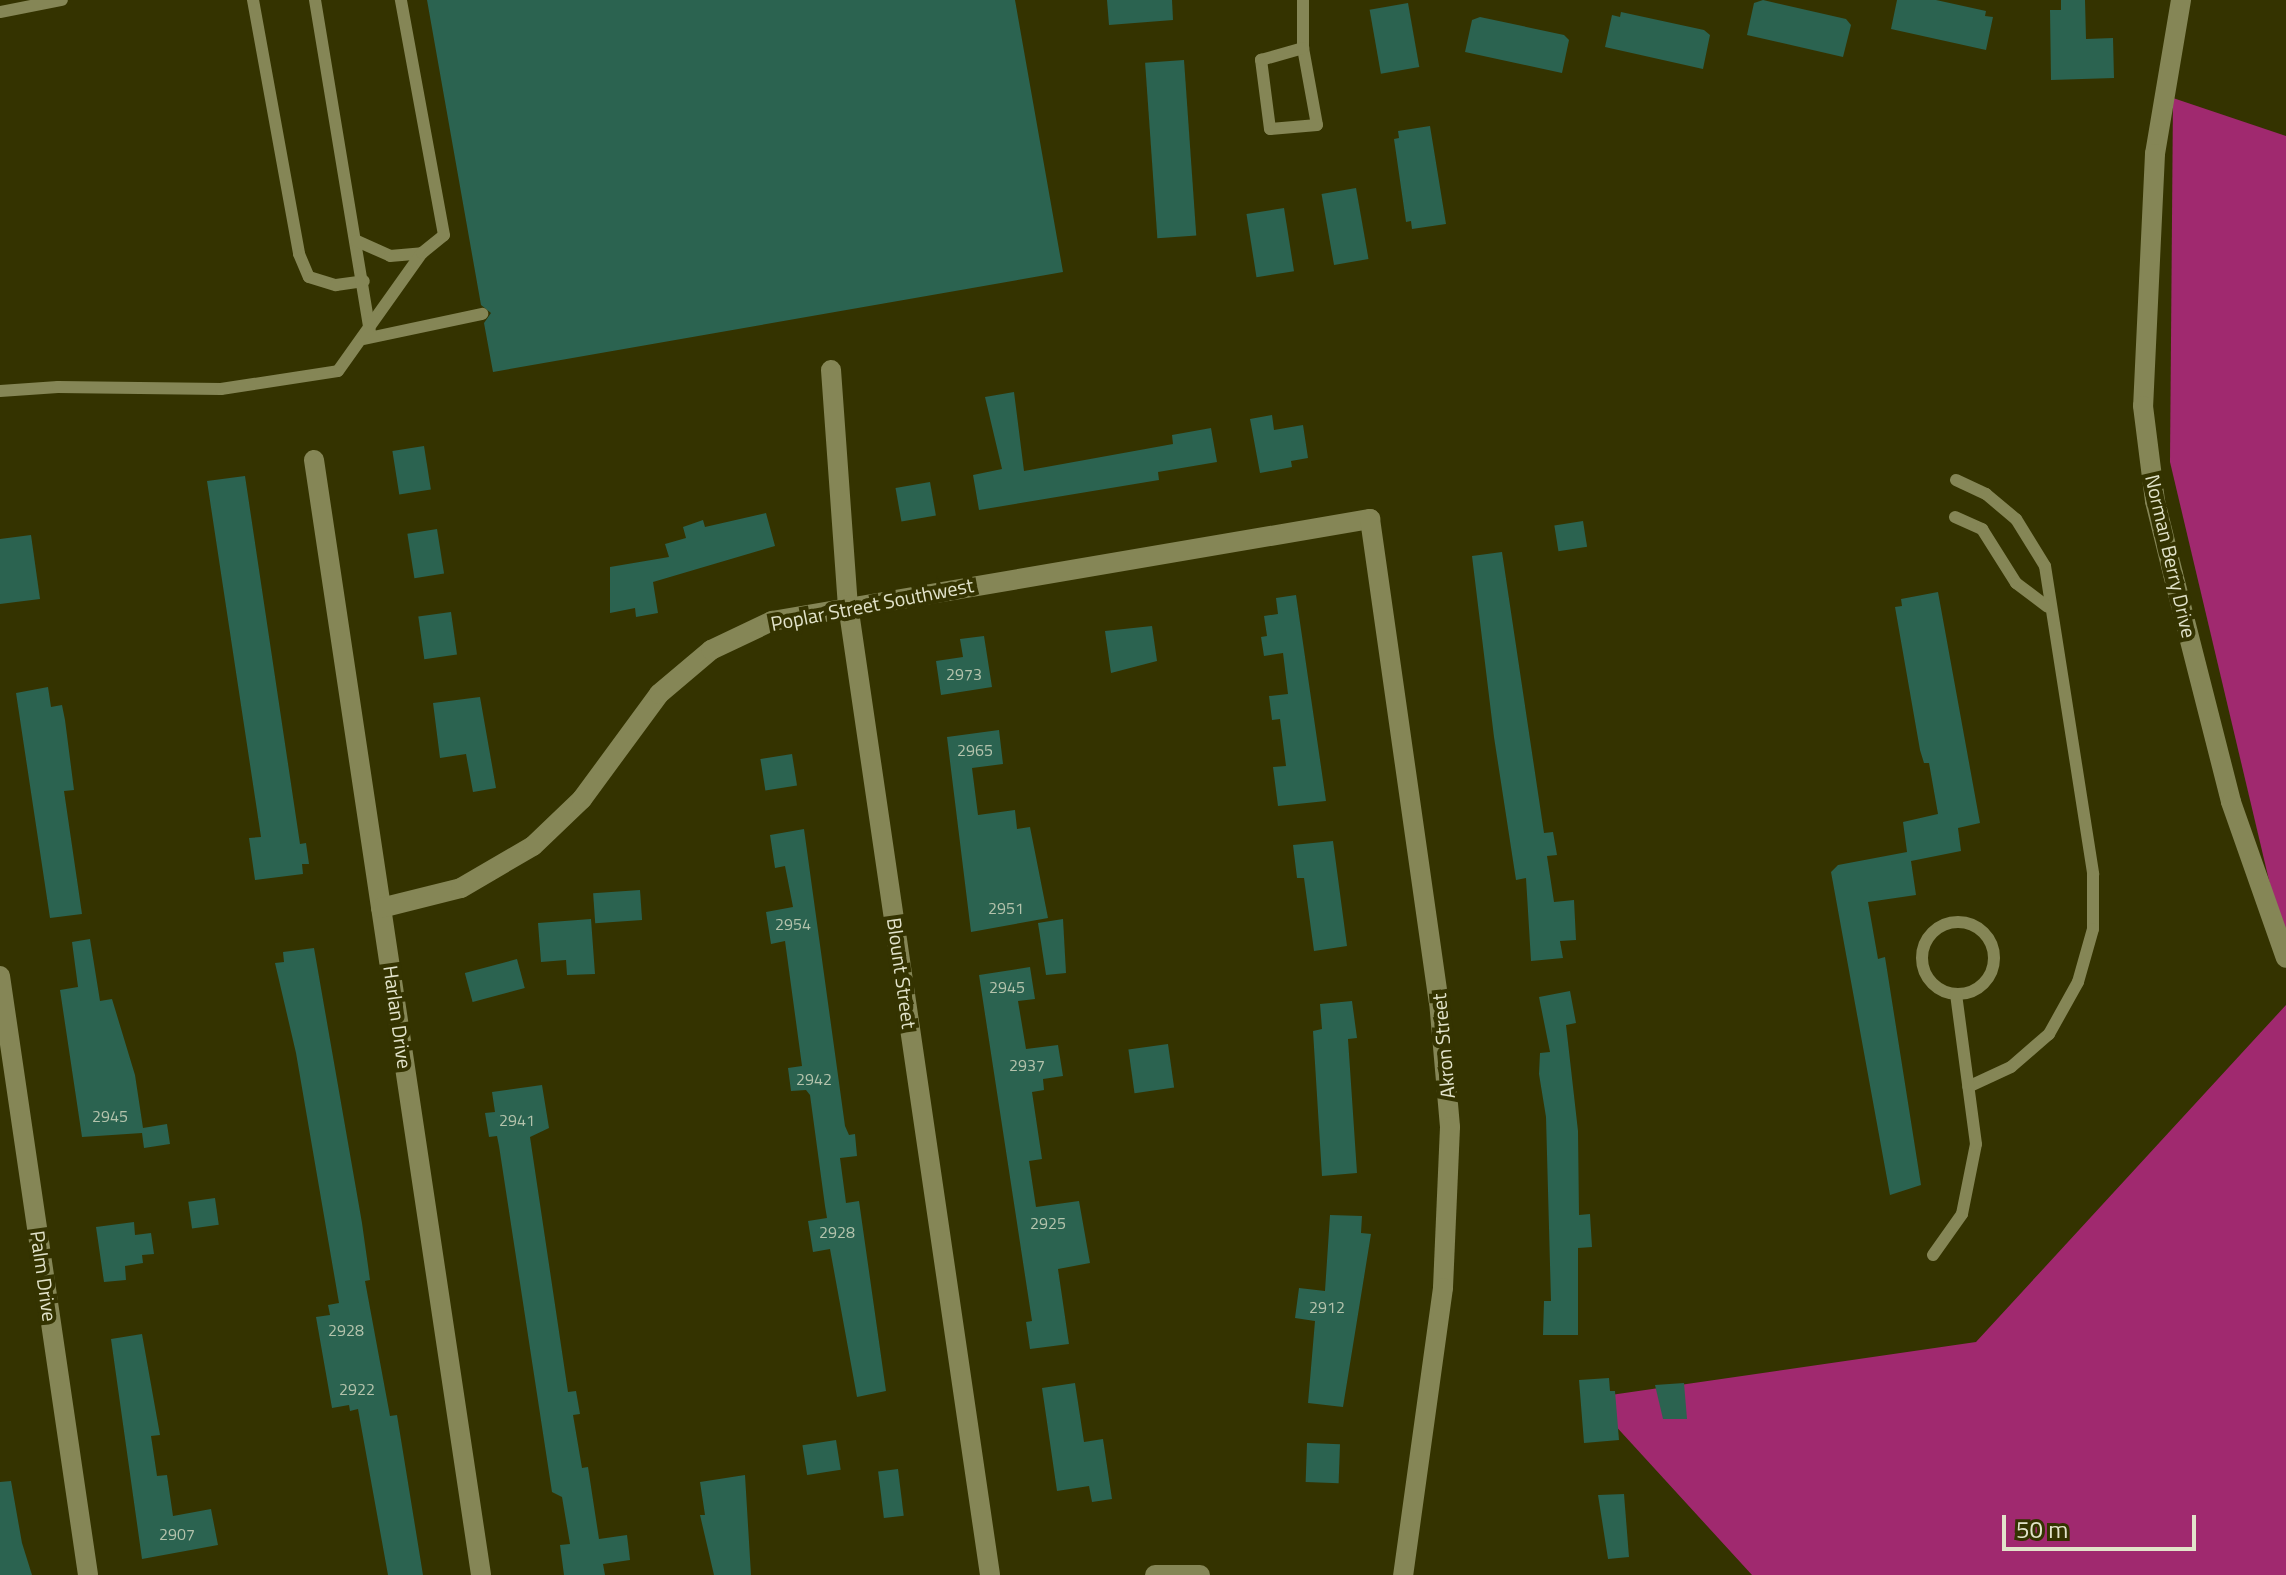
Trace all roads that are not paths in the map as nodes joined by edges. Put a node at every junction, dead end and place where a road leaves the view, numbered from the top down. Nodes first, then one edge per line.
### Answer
1 (62, 0) edge
2 (253, 0) edge
3 (315, 0) edge
4 (401, 0) edge
5 (1303, 0) edge
6 (2181, 0) edge
7 (0, 12) edge
8 (1303, 48) junction
9 (357, 241) junction
10 (422, 253) junction
11 (364, 281) junction
12 (482, 314) dead end
13 (367, 335) junction
14 (831, 370) dead end
15 (0, 391) edge
16 (314, 460) dead end
17 (1956, 480) dead end
18 (1955, 517) dead end
19 (1370, 519) joint
20 (848, 605) junction
21 (2047, 606) junction
22 (381, 908) junction
23 (2286, 958) edge
24 (0, 976) edge
25 (1956, 994) junction
26 (1968, 1087) junction
27 (1933, 1255) dead end
28 (88, 1575) edge
29 (481, 1575) edge
30 (990, 1575) edge
31 (1155, 1575) edge
32 (1200, 1575) edge
33 (1403, 1575) edge

1 - 7 lane
2 - 11 lane
3 - 9 lane
4 - 10 lane
5 - 8 lane
6 - 23 street, Norman Berry Drive
8 - 8 lane
9 - 10 lane
9 - 11 lane
10 - 13 lane
11 - 13 lane
12 - 13 lane
13 - 15 lane
14 - 20 street, Blount Street
16 - 22 street, Harlan Drive
17 - 21 lane
18 - 21 lane
19 - 20 street, Poplar Street Southwest
19 - 33 street, Akron Street
20 - 22 street, Poplar Street Southwest
20 - 30 street, Blount Street
21 - 26 lane
22 - 29 street, Harlan Drive
24 - 28 street, Palm Drive
25 - 25 lane
25 - 26 lane
26 - 27 lane
31 - 32 street

